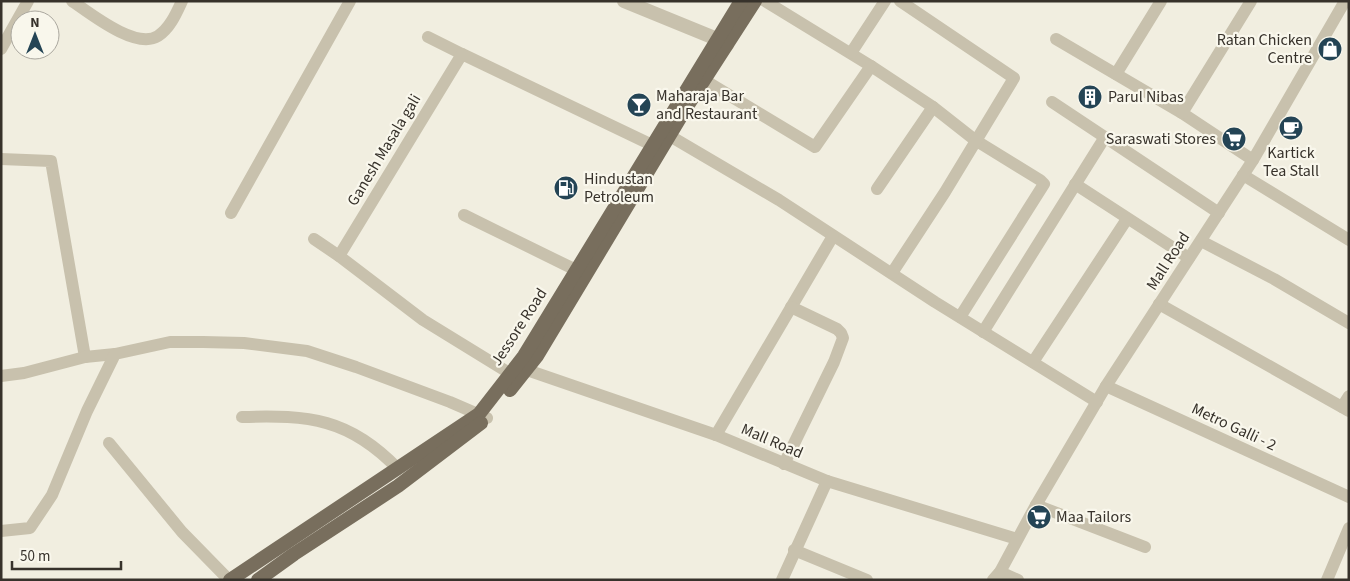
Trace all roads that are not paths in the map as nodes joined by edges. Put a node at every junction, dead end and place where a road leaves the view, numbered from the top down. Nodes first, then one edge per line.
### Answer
1 (28, 1) edge
2 (182, 1) edge
3 (350, 1) edge
4 (624, 1) edge
5 (741, 1) edge
6 (755, 1) edge
7 (765, 1) edge
8 (885, 1) edge
9 (900, 1) edge
10 (1161, 1) edge
11 (1251, 1) edge
12 (1344, 1) edge
13 (78, 3) edge
14 (428, 37) dead end
15 (1056, 39) dead end
16 (722, 42) junction
17 (1, 49) edge
18 (851, 53) junction
19 (462, 54) junction
20 (871, 66) junction
21 (1116, 74) junction
22 (704, 80) junction
23 (1052, 102) dead end
24 (933, 107) junction
25 (1182, 113) junction
26 (670, 136) junction
27 (1105, 137) junction
28 (976, 140) junction
29 (652, 146) junction
30 (1, 159) edge
31 (1253, 160) junction
32 (1244, 175) junction
33 (1075, 184) junction
34 (877, 189) dead end
35 (231, 213) dead end
36 (1219, 213) junction
37 (464, 215) dead end
38 (1128, 219) junction
39 (833, 236) junction
40 (314, 239) dead end
41 (1349, 240) edge
42 (1201, 241) junction
43 (339, 256) junction
44 (1189, 258) junction
45 (576, 270) junction
46 (892, 272) junction
47 (1159, 304) junction
48 (791, 307) junction
49 (960, 317) junction
50 (1349, 323) edge
51 (983, 332) junction
52 (115, 354) junction
53 (85, 357) junction
54 (1033, 362) junction
55 (519, 372) junction
56 (1, 376) edge
57 (1106, 386) junction
58 (1097, 402) junction
59 (1347, 405) edge
60 (483, 416) junction
61 (242, 417) dead end
62 (716, 435) junction
63 (109, 443) dead end
64 (784, 464) junction
65 (398, 469) junction
66 (827, 481) junction
67 (1349, 496) edge
68 (1036, 505) junction
69 (1349, 528) edge
70 (1, 531) edge
71 (1017, 539) junction
72 (1145, 547) dead end
73 (794, 550) junction
74 (996, 576) edge
75 (230, 580) edge
76 (258, 580) edge
77 (782, 580) edge
78 (868, 580) edge
79 (1018, 580) edge
80 (1327, 580) edge

1 - 17 street
2 - 13 street
3 - 35 street
4 - 16 street
5 - 16 main road, Jessore Road
6 - 16 main road, Jessore Road
7 - 18 street
8 - 18 street
9 - 28 street
10 - 21 street
11 - 25 street
12 - 31 street, Mall Road
14 - 19 street
15 - 21 street
16 - 22 main road, Jessore Road
16 - 29 main road, Jessore Road
18 - 20 street
19 - 29 street
19 - 43 street, Ganesh Masala gali
20 - 22 street
20 - 24 street
21 - 25 street
22 - 26 main road, Jessore Road
23 - 27 street
24 - 28 street
24 - 34 street
25 - 31 street
26 - 39 street
26 - 55 main road, Jessore Road
27 - 33 street
27 - 36 street
28 - 46 street
28 - 49 street
29 - 45 main road, Jessore Road
30 - 53 street
31 - 32 street, Mall Road
32 - 36 street, Mall Road
32 - 41 street
33 - 38 street
33 - 51 street
36 - 42 street, Mall Road
37 - 45 street
38 - 44 street
38 - 54 street
39 - 46 street
39 - 48 street
40 - 43 street
42 - 44 street, Mall Road
42 - 50 street
43 - 55 street
44 - 47 street, Mall Road
45 - 55 main road, Jessore Road
46 - 49 street
47 - 57 street, Mall Road
47 - 59 street
48 - 62 street
48 - 64 street
49 - 51 street
51 - 54 street
52 - 53 street
52 - 60 street
52 - 70 street
53 - 56 street
54 - 58 street
55 - 60 main road, Jessore Road
55 - 62 street, Mall Road
57 - 58 street, Mall Road
57 - 67 street, Metro Galli - 2
58 - 68 street, Mall Road
60 - 65 main road, Jessore Road
60 - 76 main road, Jessore Road
61 - 65 street
62 - 64 street, Mall Road
63 - 75 street
64 - 66 street, Mall Road
65 - 75 main road, Jessore Road
66 - 71 street, Mall Road
66 - 73 street
68 - 71 street, Mall Road
68 - 72 street
69 - 80 street
71 - 74 street, Mall Road
73 - 77 street
73 - 78 street
74 - 79 street

